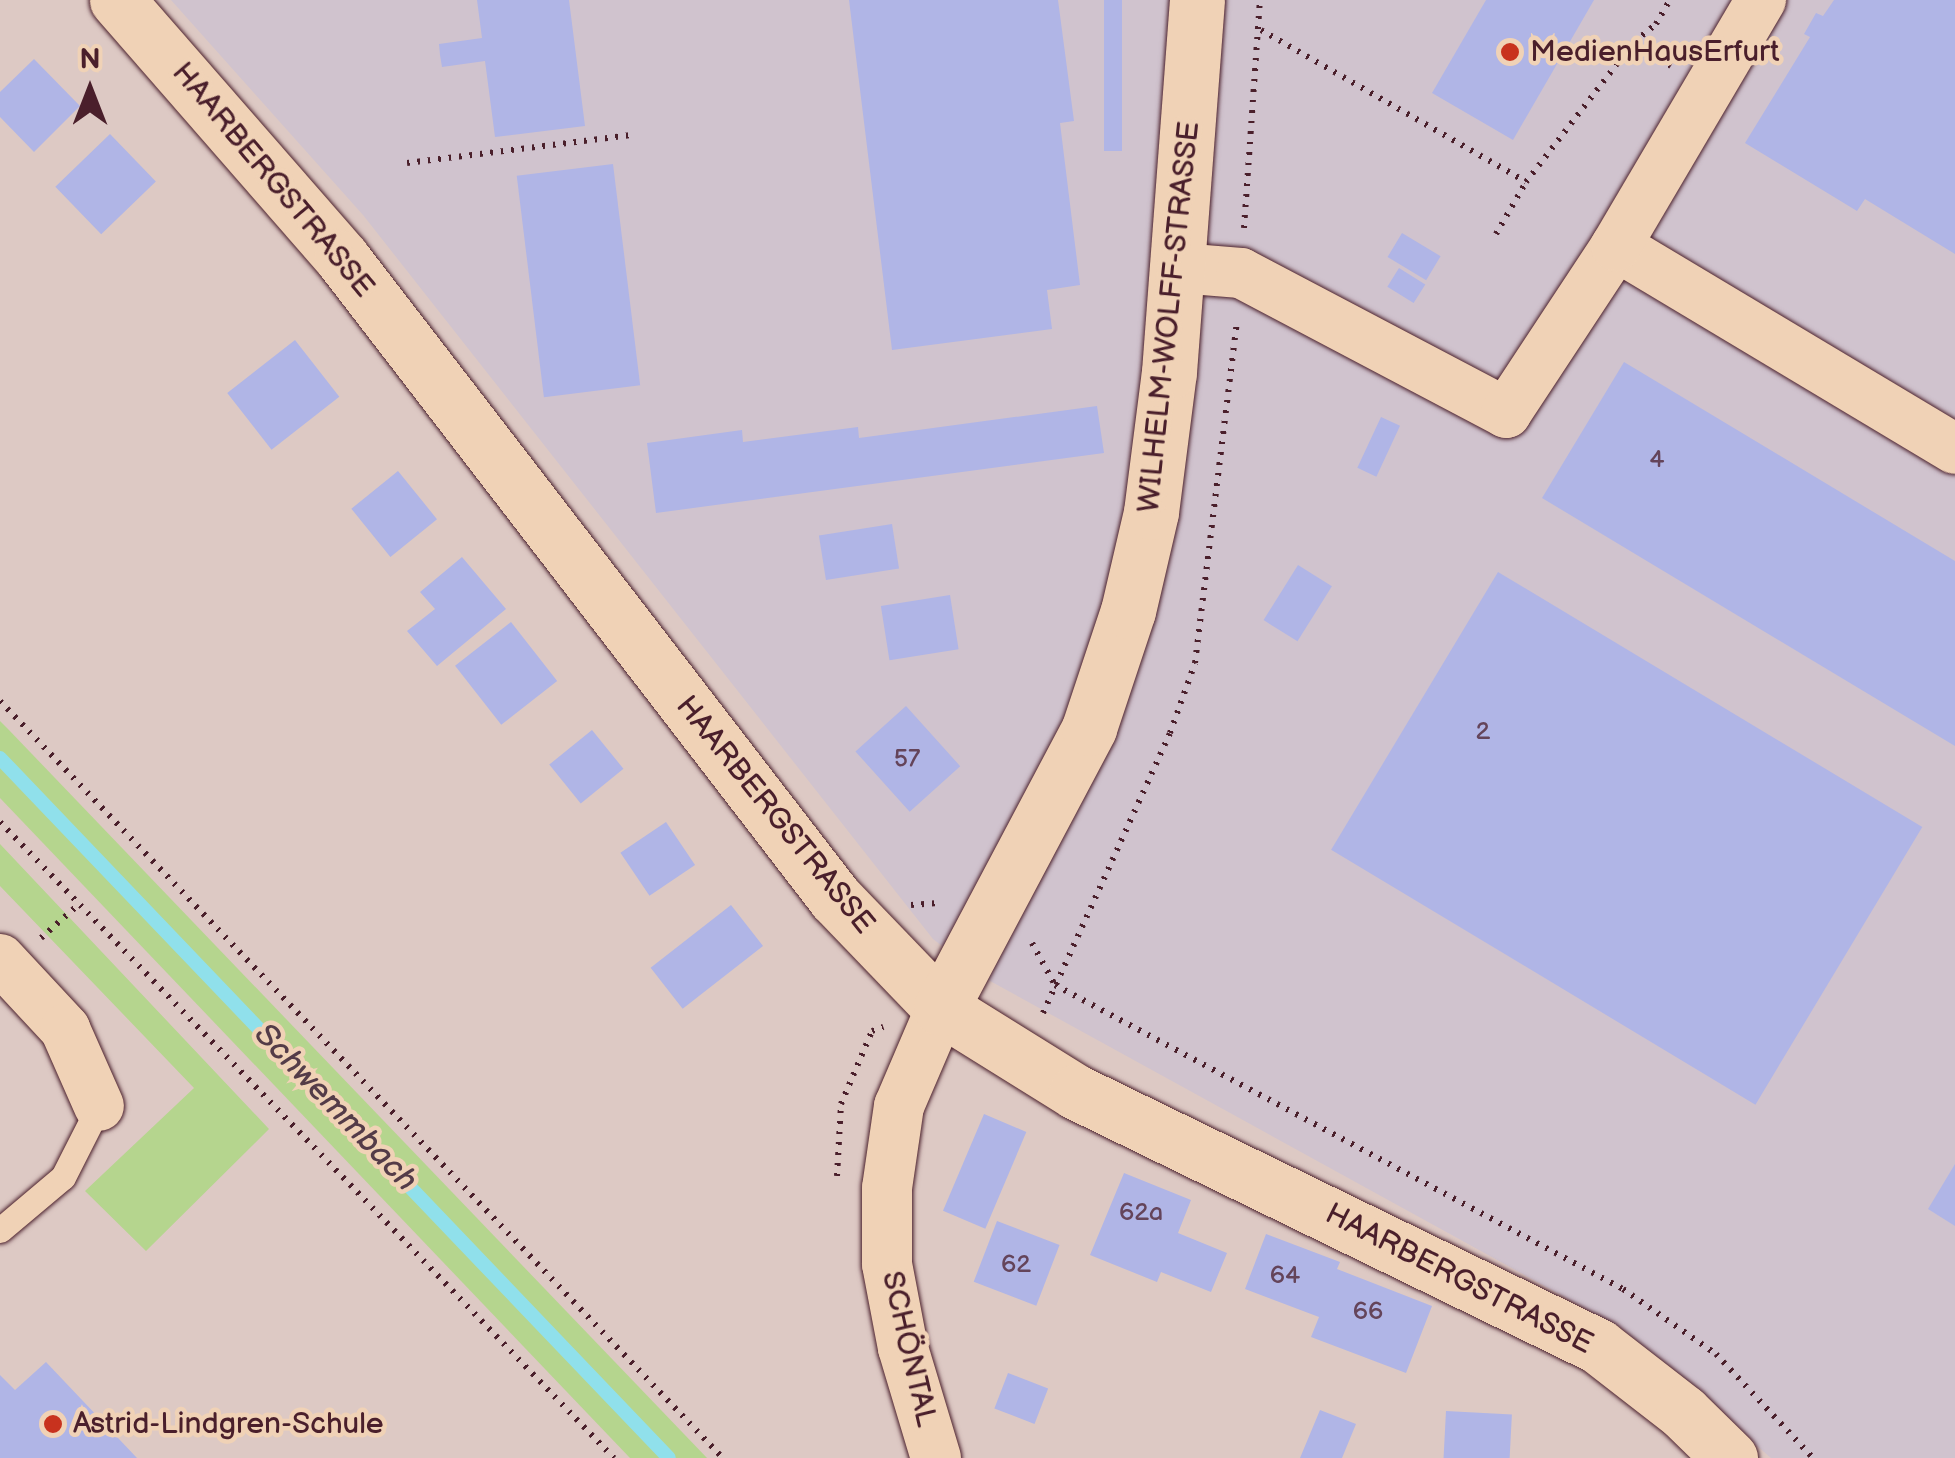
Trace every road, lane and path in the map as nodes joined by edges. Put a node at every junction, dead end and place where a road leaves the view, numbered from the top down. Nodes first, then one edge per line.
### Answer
1 (117, 0) edge
2 (1197, 0) edge
3 (1670, 0) edge
4 (1761, 0) edge
5 (1260, 30) dead end
6 (632, 135) dead end
7 (407, 163) dead end
8 (1526, 182) junction
9 (1496, 234) dead end
10 (1616, 246) junction
11 (1179, 268) junction
12 (1955, 449) edge
13 (0, 700) edge
14 (0, 822) edge
15 (1032, 943) dead end
16 (0, 959) edge
17 (941, 1008) junction
18 (99, 1106) joint
19 (0, 1230) edge
20 (614, 1458) edge
21 (722, 1458) edge
22 (936, 1458) edge
23 (1730, 1458) edge
24 (1814, 1458) edge

1 - 17 main road, HAARBERGSTRASSE
2 - 11 main road, WILHELM-WOLFF-STRASSE
3 - 8 path
4 - 10 street
5 - 8 path
6 - 7 path
8 - 9 path
10 - 11 street
10 - 12 street
11 - 17 main road, WILHELM-WOLFF-STRASSE
13 - 21 path
14 - 20 path
15 - 24 path
16 - 18 street
17 - 22 street, SCHÖNTAL
17 - 23 main road, HAARBERGSTRASSE
18 - 19 lane

